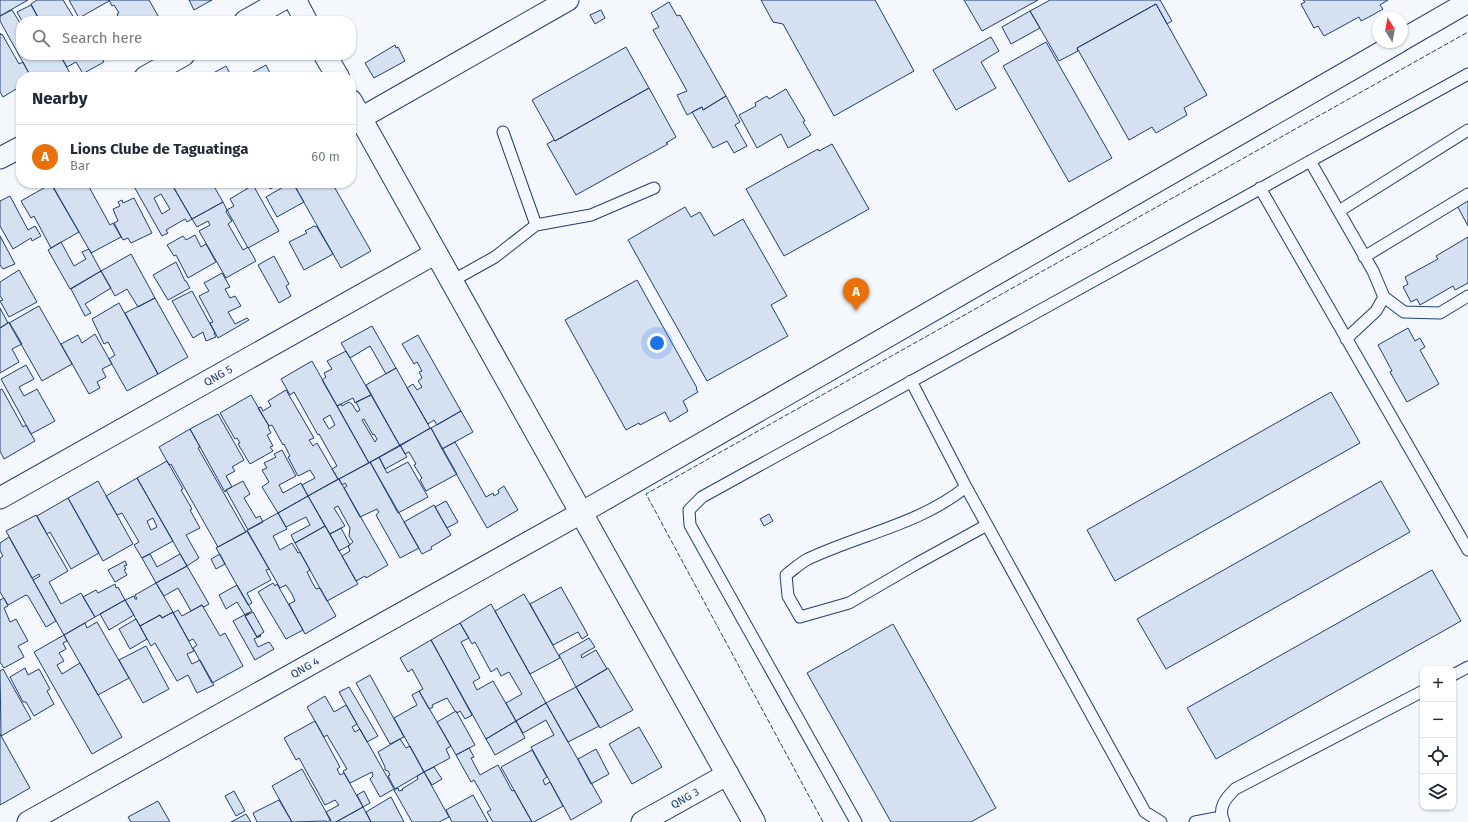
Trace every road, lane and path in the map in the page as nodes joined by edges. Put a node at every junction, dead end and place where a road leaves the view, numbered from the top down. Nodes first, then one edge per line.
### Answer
1 (282, 0) edge
2 (295, 0) edge
3 (568, 0) edge
4 (1468, 2) edge
5 (254, 16) edge
6 (303, 16) edge
7 (1408, 37) edge
8 (1389, 48) edge
9 (175, 60) edge
10 (328, 60) edge
11 (154, 72) edge
12 (335, 72) edge
13 (1468, 74) edge
14 (356, 109) edge
15 (1468, 130) edge
16 (503, 132) dead end
17 (16, 149) edge
18 (0, 158) edge
19 (1310, 161) junction
20 (654, 188) dead end
21 (1260, 188) junction
22 (1468, 194) edge
23 (1339, 211) junction
24 (536, 225) junction
25 (436, 252) junction
26 (1364, 256) junction
27 (452, 281) junction
28 (1468, 296) edge
29 (1384, 297) junction
30 (1346, 339) junction
31 (911, 381) junction
32 (966, 487) junction
33 (0, 498) edge
34 (581, 513) junction
35 (987, 525) junction
36 (1468, 550) edge
37 (1468, 667) edge
38 (1456, 673) edge
39 (1420, 693) edge
40 (728, 774) junction
41 (1223, 819) edge
42 (28, 822) edge
43 (642, 822) edge
44 (754, 822) edge
45 (856, 822) edge
46 (1161, 822) edge
47 (1195, 822) edge

1 - 5 street
2 - 6 street
3 - 14 street
4 - 7 street
8 - 34 street, QNG 4
9 - 11 street
10 - 12 street
13 - 19 lane
14 - 25 street
15 - 23 lane
16 - 24 lane
17 - 18 street
19 - 21 lane
19 - 23 lane
20 - 24 lane
21 - 30 lane
21 - 31 lane
22 - 26 lane
23 - 26 lane
24 - 27 lane
25 - 27 street
25 - 33 street, QNG 5
26 - 29 lane
27 - 34 street
28 - 29 lane
29 - 30 lane
30 - 36 lane
31 - 32 lane
31 - 45 lane
32 - 35 lane
32 - 35 lane
34 - 40 street
34 - 42 street, QNG 4
35 - 46 lane
37 - 38 lane
39 - 41 lane
40 - 43 street, QNG 3
40 - 44 street
41 - 47 lane

